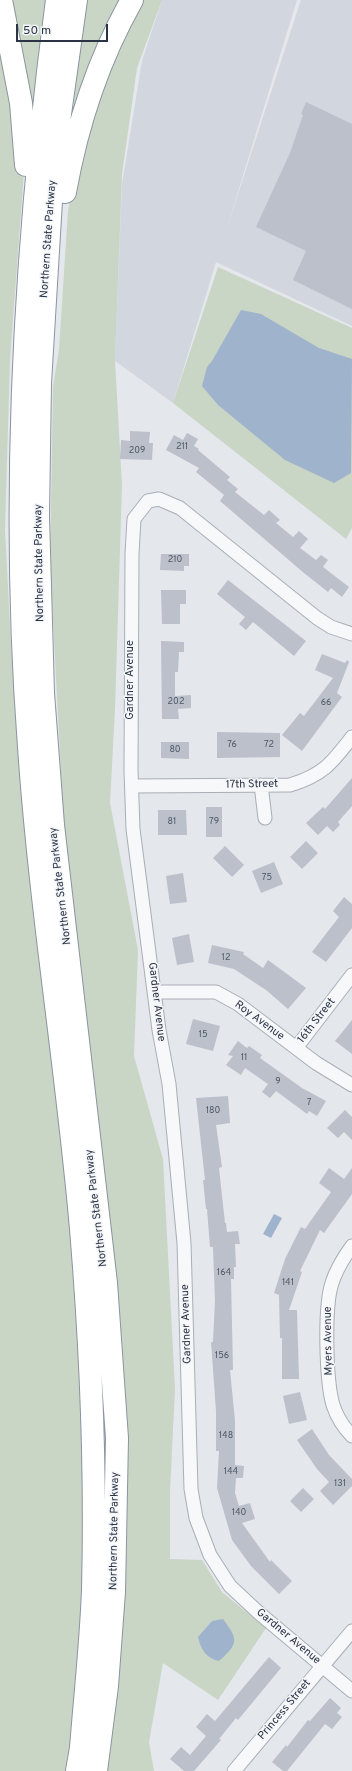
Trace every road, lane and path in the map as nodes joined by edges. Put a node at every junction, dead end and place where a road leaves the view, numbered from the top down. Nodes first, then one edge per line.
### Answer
1 (1, 0) edge
2 (57, 0) edge
3 (76, 0) edge
4 (132, 0) edge
5 (29, 253) junction
6 (46, 292) junction
7 (352, 634) edge
8 (352, 737) edge
9 (261, 785) junction
10 (132, 786) junction
11 (265, 818) dead end
12 (352, 975) edge
13 (156, 992) junction
14 (296, 1048) junction
15 (352, 1085) edge
16 (352, 1246) edge
17 (352, 1436) edge
18 (352, 1631) edge
19 (322, 1666) junction
20 (352, 1691) edge
21 (77, 1771) edge
22 (96, 1771) edge
23 (234, 1771) edge

1 - 5 highway
2 - 5 highway, Northern State Parkway
3 - 6 highway, Northern State Parkway
4 - 6 highway
5 - 21 highway, Northern State Parkway
6 - 22 highway, Northern State Parkway
7 - 10 street, Gardner Avenue
8 - 9 street, 17th Street
9 - 10 street, 17th Street
9 - 11 street
10 - 13 street, Gardner Avenue
12 - 14 street, 16th Street
13 - 14 street, Roy Avenue
13 - 19 street, Gardner Avenue
14 - 15 street, Roy Avenue
16 - 17 street, Myers Avenue
18 - 19 street, Princess Street
19 - 20 street, Gardner Avenue
19 - 23 street, Princess Street

